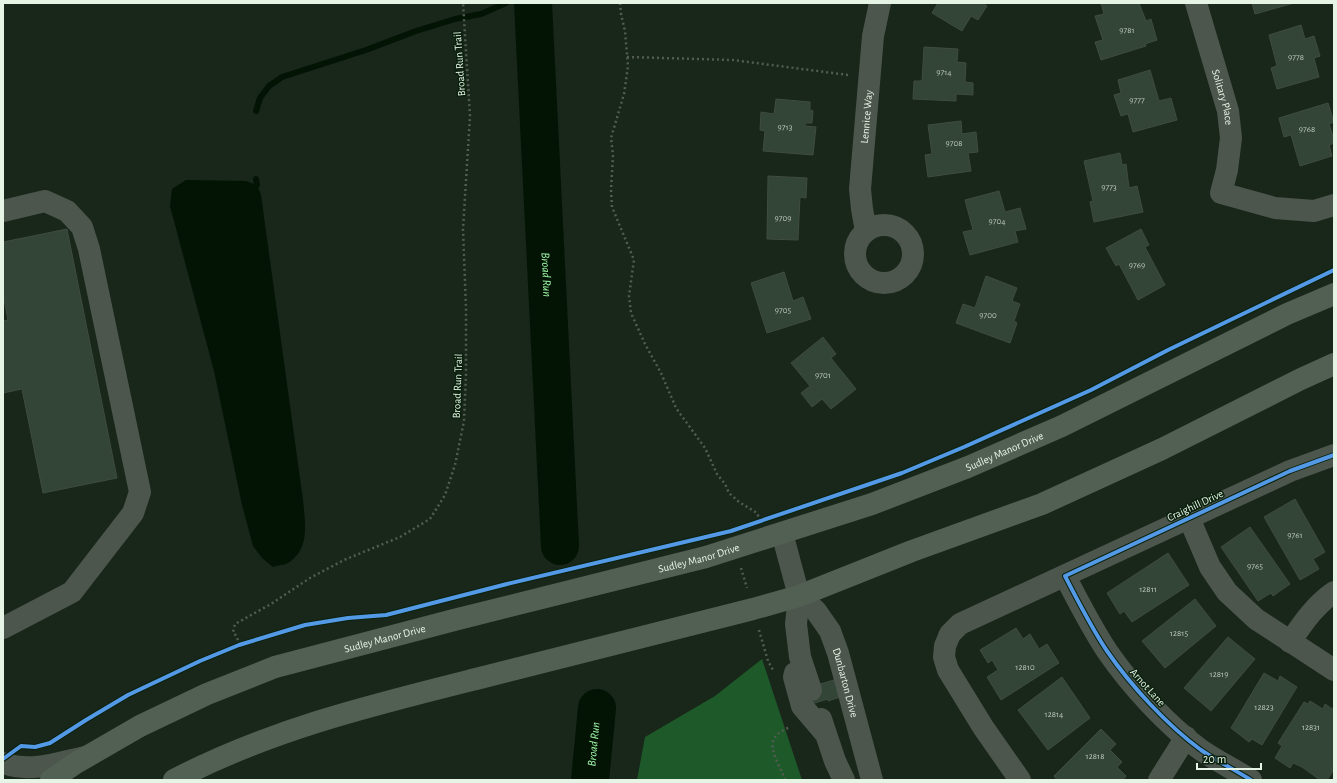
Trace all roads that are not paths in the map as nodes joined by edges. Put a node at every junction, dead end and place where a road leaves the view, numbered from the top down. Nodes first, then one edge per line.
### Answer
1 (880, 3) edge
2 (1196, 3) edge
3 (1334, 205) edge
4 (3, 211) edge
5 (866, 231) dead end
6 (1334, 294) edge
7 (1334, 364) edge
8 (1334, 455) edge
9 (1190, 518) junction
10 (774, 526) junction
11 (1065, 576) junction
12 (1334, 592) edge
13 (799, 596) junction
14 (3, 628) edge
15 (1290, 642) junction
16 (800, 656) junction
17 (1334, 670) edge
18 (826, 733) junction
19 (1186, 737) junction
20 (89, 756) junction
21 (3, 763) edge
22 (51, 780) edge
23 (174, 780) edge
24 (844, 780) edge
25 (872, 780) edge
26 (1020, 780) edge
27 (1159, 780) edge
28 (1251, 780) edge

1 - 5 street, Lennice Way
2 - 3 street, Solitary Place
4 - 14 street
6 - 10 main road, Sudley Manor Drive
7 - 13 main road
8 - 9 street, Craighill Drive
9 - 11 street, Craighill Drive
9 - 15 street
10 - 13 street
10 - 20 main road, Sudley Manor Drive
11 - 19 street, Arnot Lane
11 - 26 street, Craighill Drive
12 - 15 street
13 - 16 street
13 - 23 main road
13 - 25 street, Dunbarton Drive
15 - 17 street
16 - 18 street
16 - 18 street
18 - 24 street
19 - 27 street
19 - 28 street, Arnot Lane
20 - 21 street
20 - 22 main road, Sudley Manor Drive

